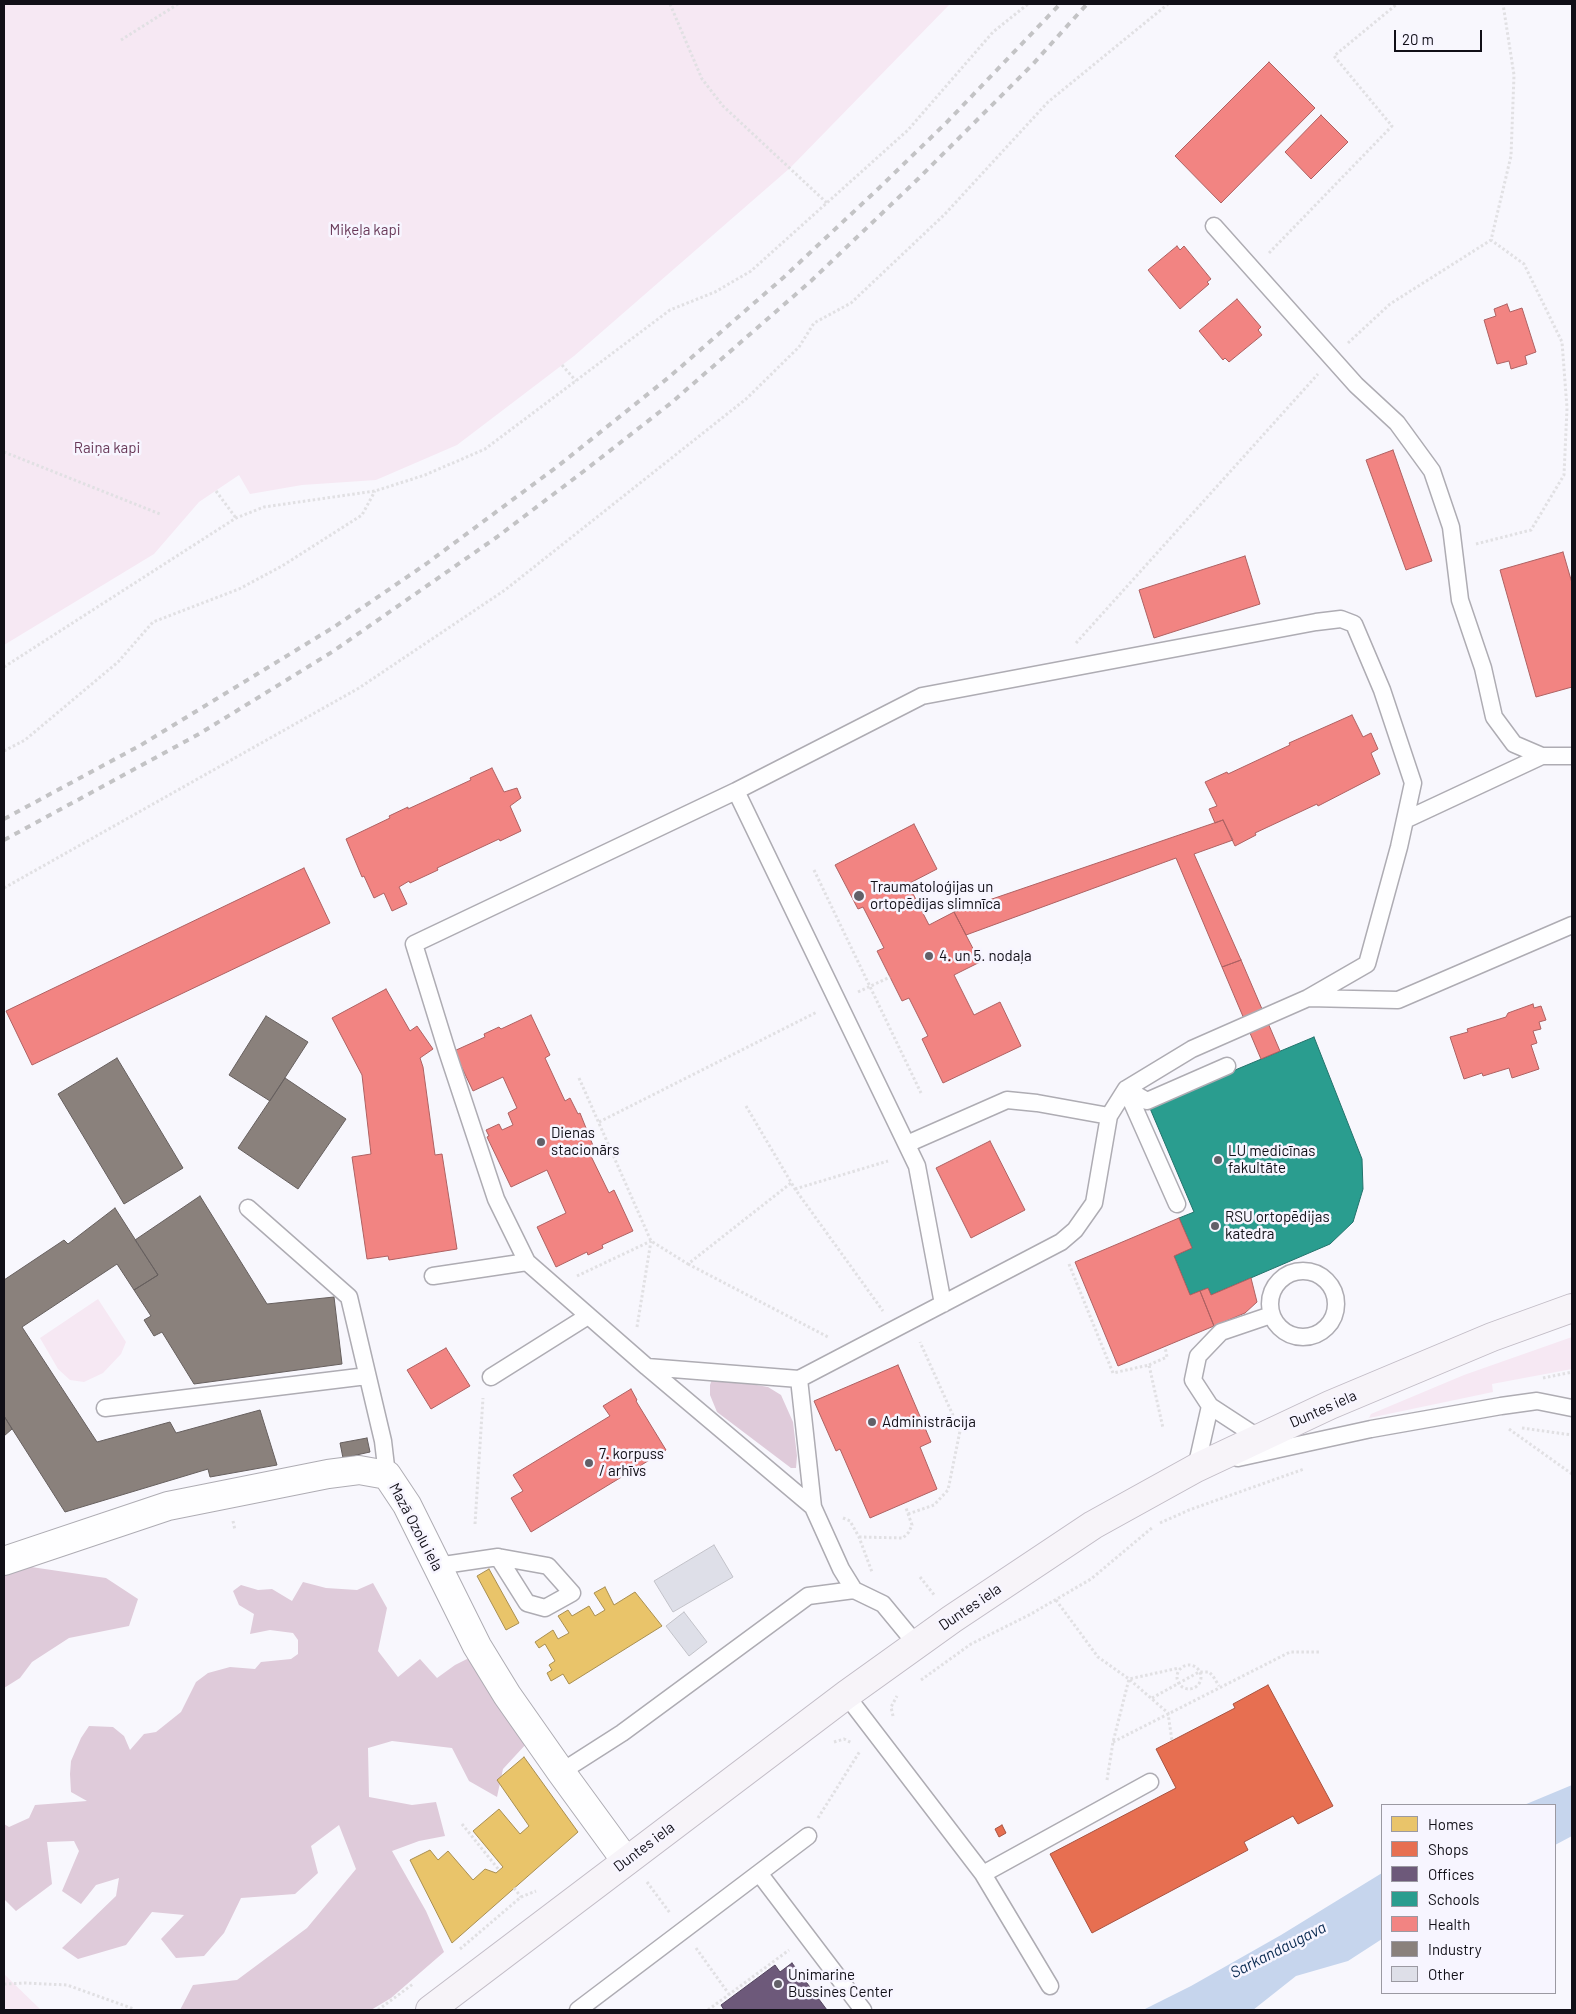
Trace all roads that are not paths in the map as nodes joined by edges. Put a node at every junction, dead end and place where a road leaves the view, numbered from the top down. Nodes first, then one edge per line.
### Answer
1 (1214, 226) dead end
2 (1542, 756) junction
3 (1572, 756) edge
4 (736, 791) junction
5 (1405, 820) junction
6 (1572, 925) edge
7 (1308, 998) junction
8 (1227, 1066) dead end
9 (1126, 1089) junction
10 (1109, 1116) junction
11 (907, 1144) junction
12 (1177, 1204) dead end
13 (248, 1208) dead end
14 (527, 1262) junction
15 (433, 1276) dead end
16 (943, 1304) junction
17 (1572, 1308) edge
18 (1271, 1315) junction
19 (588, 1316) junction
20 (647, 1367) junction
21 (367, 1376) junction
22 (491, 1376) road end
23 (799, 1379) junction
24 (1210, 1406) junction
25 (105, 1408) dead end
26 (1572, 1408) edge
27 (1259, 1438) junction
28 (1196, 1468) junction
29 (387, 1476) junction
30 (813, 1506) junction
31 (498, 1557) dead end
32 (4, 1561) edge
33 (437, 1566) junction
34 (854, 1590) junction
35 (916, 1644) junction
36 (846, 1695) junction
37 (561, 1772) junction
38 (1150, 1782) dead end
39 (808, 1836) road end
40 (626, 1861) junction
41 (759, 1873) junction
42 (982, 1874) junction
43 (1050, 1986) dead end
44 (430, 2010) edge
45 (578, 2010) edge
46 (863, 2010) edge

1 - 2 lane
2 - 3 lane
2 - 5 lane
4 - 5 lane
4 - 11 lane
4 - 14 lane
5 - 7 lane
6 - 7 lane
7 - 9 lane
8 - 9 lane
9 - 10 lane
9 - 12 lane
10 - 11 lane
10 - 16 lane
11 - 16 lane
13 - 21 lane
14 - 15 lane
14 - 19 lane
16 - 23 lane
17 - 27 main road, Duntes iela
18 - 18 lane
18 - 24 lane
19 - 20 lane
19 - 22 lane
20 - 23 lane
20 - 30 lane
21 - 25 lane
21 - 29 lane
23 - 30 lane
24 - 27 lane
24 - 28 lane
26 - 28 lane
27 - 28 main road, Duntes iela
28 - 35 main road, Duntes iela
29 - 32 street, Mazā Ozolu iela
29 - 33 street, Mazā Ozolu iela
30 - 34 lane
31 - 33 lane
33 - 37 street, Mazā Ozolu iela
34 - 35 lane
34 - 37 lane
35 - 36 main road, Duntes iela
36 - 40 main road, Duntes iela
36 - 42 lane
37 - 40 street, Mazā Ozolu iela
38 - 42 lane
39 - 41 lane
40 - 44 main road, Duntes iela
41 - 45 lane
41 - 46 lane
42 - 43 lane

